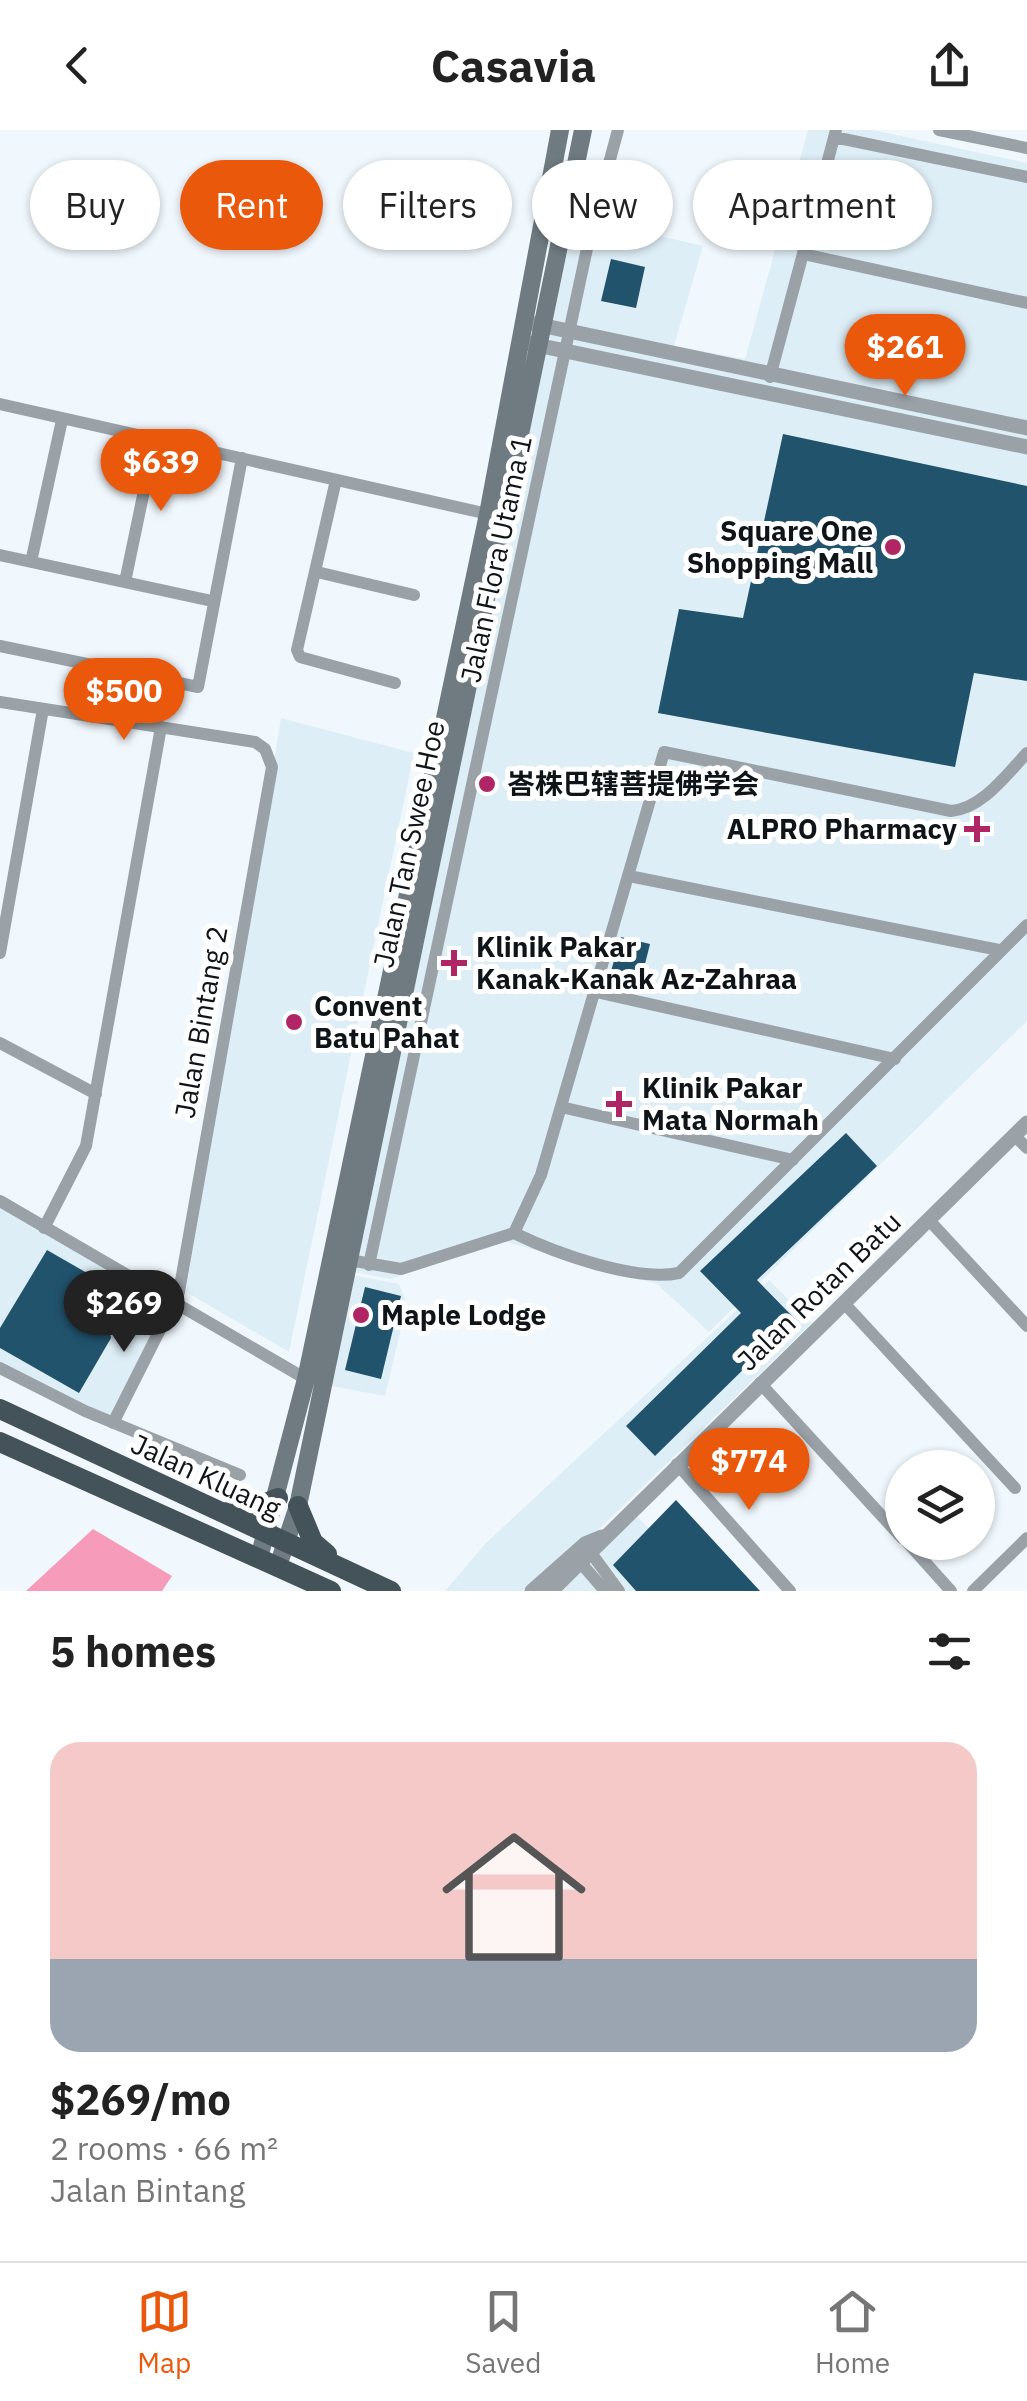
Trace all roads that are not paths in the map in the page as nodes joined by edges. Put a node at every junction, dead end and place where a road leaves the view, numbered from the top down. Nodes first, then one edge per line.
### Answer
1 (560, 130) edge
2 (583, 130) edge
3 (618, 130) edge
4 (938, 130) edge
5 (962, 132) edge
6 (835, 134) edge
7 (1027, 148) edge
8 (1027, 177) edge
9 (802, 254) junction
10 (1027, 303) edge
11 (535, 324) junction
12 (569, 332) junction
13 (531, 344) junction
14 (566, 351) junction
15 (770, 377) junction
16 (0, 404) edge
17 (62, 420) junction
18 (1027, 428) edge
19 (156, 438) junction
20 (1027, 447) edge
21 (242, 458) junction
22 (336, 480) junction
23 (488, 514) junction
24 (0, 554) edge
25 (31, 562) junction
26 (317, 572) junction
27 (125, 582) junction
28 (414, 595) dead end
29 (212, 602) junction
30 (0, 646) edge
31 (395, 682) dead end
32 (0, 702) edge
33 (43, 709) junction
34 (161, 728) junction
35 (1027, 753) edge
36 (629, 876) junction
37 (1027, 925) edge
38 (998, 950) junction
39 (0, 953) edge
40 (596, 992) junction
41 (0, 1043) edge
42 (895, 1059) junction
43 (96, 1094) junction
44 (561, 1107) junction
45 (1027, 1122) edge
46 (1014, 1135) junction
47 (1027, 1148) edge
48 (793, 1160) junction
49 (0, 1201) edge
50 (928, 1219) junction
51 (44, 1228) junction
52 (514, 1233) junction
53 (349, 1260) junction
54 (369, 1265) junction
55 (843, 1302) junction
56 (173, 1306) junction
57 (1027, 1326) edge
58 (0, 1368) edge
59 (306, 1379) junction
60 (760, 1382) junction
61 (0, 1409) edge
62 (112, 1423) junction
63 (0, 1442) edge
64 (677, 1464) junction
65 (240, 1475) dead end
66 (1015, 1488) dead end
67 (288, 1502) junction
68 (214, 1511) junction
69 (885, 1518) edge
70 (277, 1538) junction
71 (1027, 1538) edge
72 (582, 1553) junction
73 (923, 1560) edge
74 (269, 1562) junction
75 (344, 1568) junction
76 (330, 1591) edge
77 (391, 1591) edge
78 (532, 1591) edge
79 (552, 1591) edge
80 (605, 1591) edge
81 (620, 1591) edge
82 (790, 1591) edge
83 (952, 1591) edge
84 (973, 1591) edge

1 - 11 main road, Jalan Tan Swee Hoe
2 - 11 main road, Jalan Tan Swee Hoe
3 - 12 street, Jalan Flora Utama 1
4 - 5 street
5 - 7 street
6 - 8 street
6 - 9 street
9 - 10 street
9 - 15 street
11 - 12 street
11 - 13 main road, Jalan Tan Swee Hoe
12 - 14 street, Jalan Flora Utama 1
12 - 15 street
13 - 14 street
13 - 23 main road, Jalan Tan Swee Hoe
13 - 53 main road, Jalan Tan Swee Hoe
14 - 20 street
14 - 54 street, Jalan Flora Utama 1
15 - 18 street
16 - 17 street
17 - 19 street
17 - 25 street
19 - 21 street
19 - 27 street
21 - 22 street
21 - 29 street
22 - 23 street
22 - 26 street
23 - 59 main road, Jalan Tan Swee Hoe
24 - 25 street
25 - 27 street
26 - 28 street
26 - 31 street
27 - 29 street
29 - 30 street
32 - 33 street
33 - 34 street
33 - 39 street
34 - 43 street
34 - 56 street, Jalan Bintang 2
35 - 36 street
36 - 38 street
36 - 40 street
37 - 38 street
38 - 42 street
40 - 42 street
40 - 44 street
41 - 43 street
42 - 48 street
43 - 51 street
44 - 48 street
44 - 52 street
45 - 46 street, Jalan Rotan Batu
46 - 47 street
46 - 50 street, Jalan Rotan Batu
48 - 52 street
49 - 51 street
50 - 55 street, Jalan Rotan Batu
50 - 57 street
51 - 56 street
52 - 54 street
53 - 54 street
53 - 67 main road, Jalan Tan Swee Hoe
55 - 60 street, Jalan Rotan Batu
55 - 66 street
56 - 59 street
56 - 62 street, Jalan Bintang 2
58 - 62 street
59 - 67 main road, Jalan Tan Swee Hoe
60 - 64 street, Jalan Rotan Batu
60 - 69 street
61 - 68 highway, Jalan Kluang
62 - 65 street
63 - 74 highway, Jalan Kluang
64 - 72 street, Jalan Rotan Batu
64 - 82 street
67 - 68 highway
67 - 70 main road, Jalan Tan Swee Hoe
67 - 75 highway
68 - 70 highway, Jalan Kluang
70 - 74 main road, Jalan Tan Swee Hoe
70 - 75 highway, Jalan Kluang
71 - 84 street
72 - 78 street, Jalan Rotan Batu
72 - 79 street, Jalan Rotan Batu
72 - 80 street
72 - 81 street
73 - 83 street
74 - 76 highway, Jalan Kluang
75 - 77 highway, Jalan Kluang

